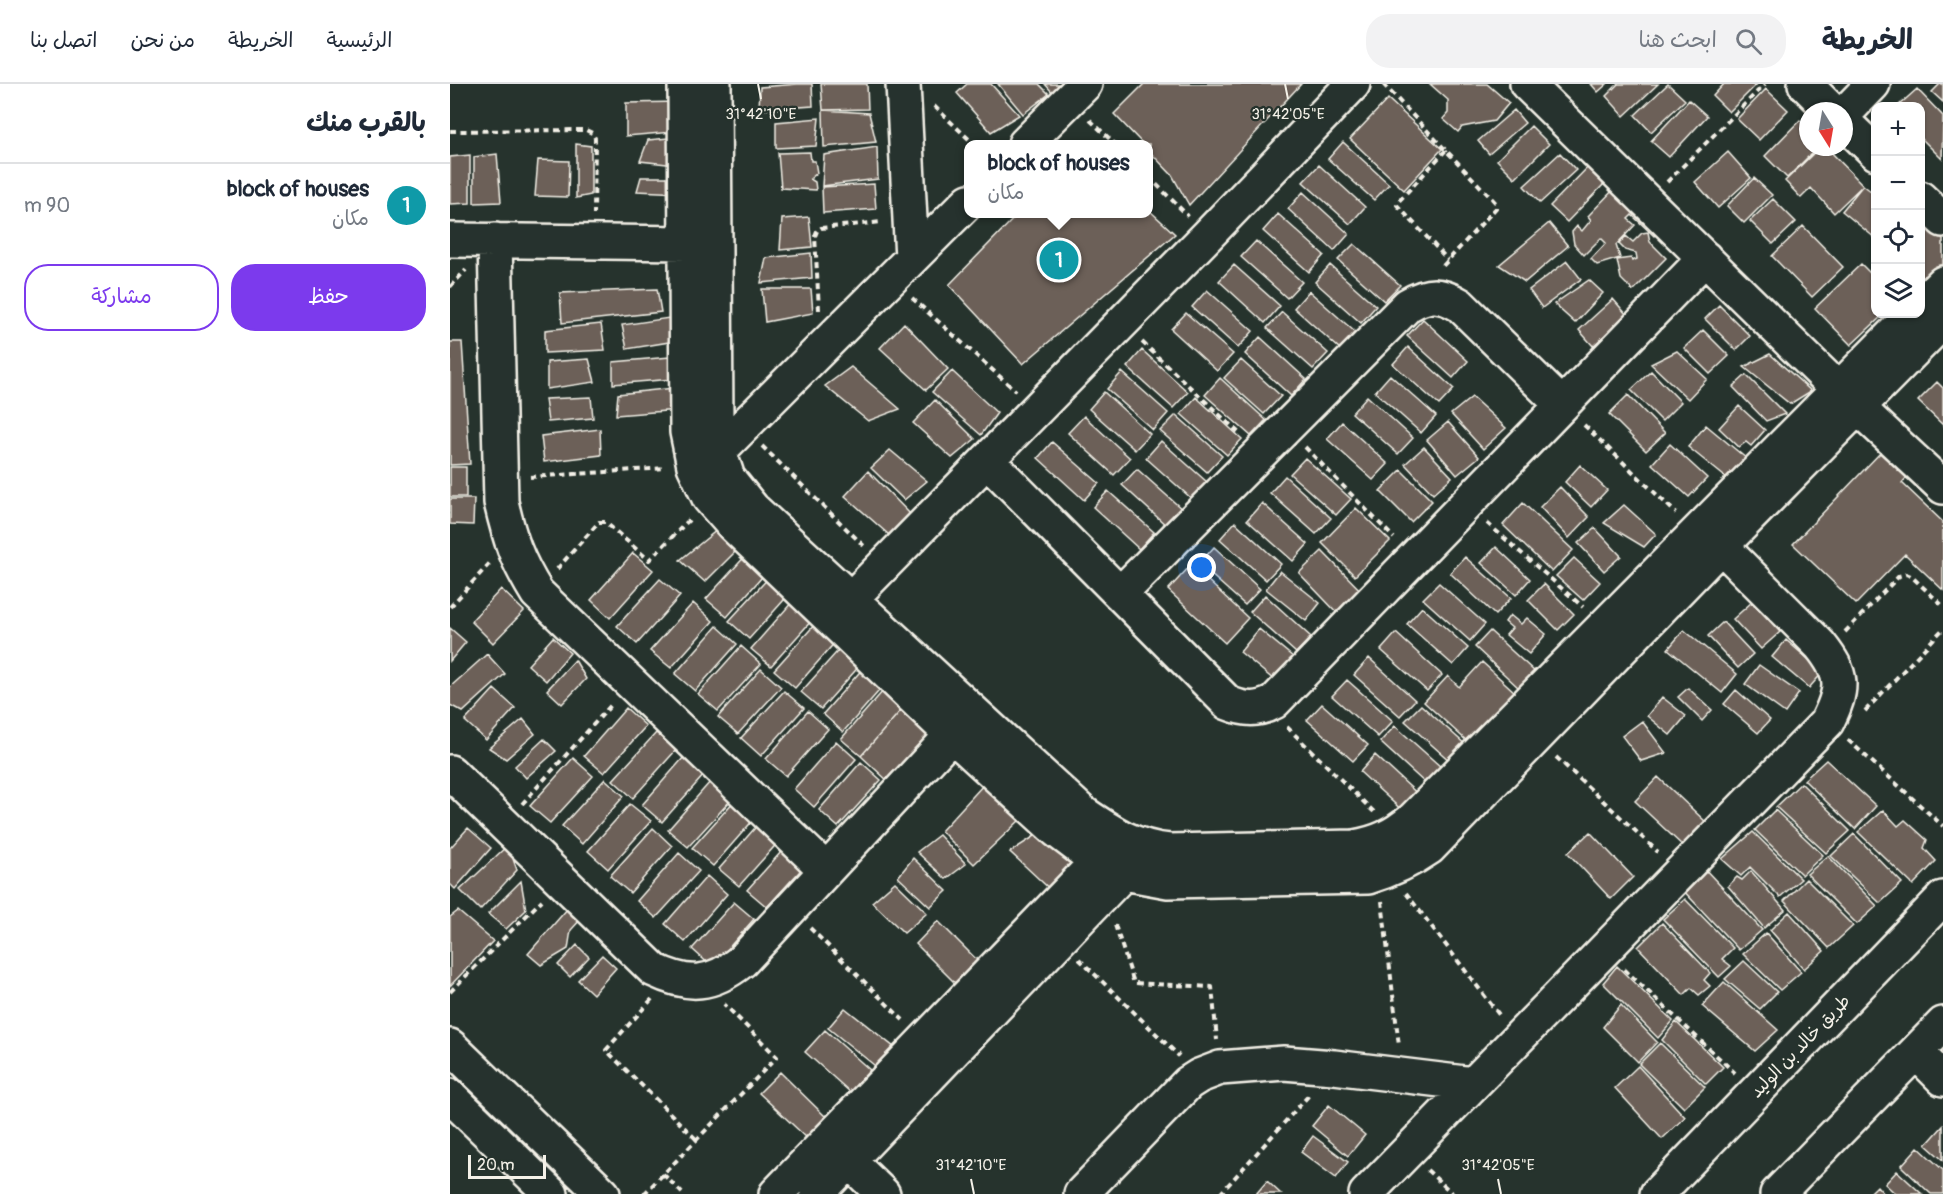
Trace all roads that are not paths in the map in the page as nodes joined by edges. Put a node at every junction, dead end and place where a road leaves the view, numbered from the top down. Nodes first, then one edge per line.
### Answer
1 (684, 84) edge
2 (714, 84) edge
3 (903, 84) edge
4 (1353, 84) edge
5 (1527, 84) edge
6 (1805, 84) edge
7 (1874, 84) edge
8 (1077, 92) edge
9 (1823, 102) edge
10 (1853, 105) edge
11 (1853, 131) edge
12 (1029, 140) edge
13 (1871, 149) edge
14 (1925, 203) edge
15 (964, 206) edge
16 (1943, 220) edge
17 (450, 240) edge
18 (495, 240) junction
19 (686, 243) junction
20 (1705, 258) junction
21 (902, 268) junction
22 (1943, 283) edge
23 (1925, 301) edge
24 (1910, 318) edge
25 (1943, 321) edge
26 (1848, 398) junction
27 (1562, 405) junction
28 (706, 459) junction
29 (987, 460) junction
30 (1943, 487) edge
31 (1708, 539) junction
32 (1120, 594) junction
33 (841, 609) junction
34 (952, 735) junction
35 (450, 772) edge
36 (1134, 843) junction
37 (826, 870) junction
38 (1109, 876) junction
39 (1943, 898) edge
40 (1943, 1024) edge
41 (450, 1046) edge
42 (1916, 1052) junction
43 (1943, 1079) edge
44 (1473, 1084) junction
45 (450, 1095) edge
46 (849, 1161) junction
47 (551, 1194) edge
48 (603, 1194) edge
49 (776, 1194) edge
50 (817, 1194) edge
51 (883, 1194) edge
52 (1081, 1194) edge
53 (1366, 1194) edge
54 (1657, 1194) edge
55 (1777, 1194) edge

1 - 19 street
2 - 28 street
3 - 21 street
4 - 29 street
5 - 20 street
6 - 9 street
7 - 10 street
8 - 12 street
11 - 13 street
14 - 16 street
15 - 21 street
17 - 18 street
18 - 19 street
18 - 37 street
19 - 28 street
20 - 26 street
20 - 27 street
21 - 28 street
22 - 23 street
24 - 26 street
25 - 26 street
26 - 30 street
26 - 31 street
27 - 32 street
27 - 32 street
28 - 33 street
28 - 33 street
29 - 32 street
29 - 33 street
31 - 36 street
31 - 38 street
31 - 44 street
33 - 34 street
33 - 36 street
34 - 37 street
34 - 38 street
35 - 37 street
36 - 38 street
38 - 46 street
38 - 49 street
39 - 54 street, طريق خالد بن الوليد
40 - 42 street
41 - 48 street
42 - 43 street
42 - 55 street
44 - 52 street
44 - 53 street
45 - 47 street
46 - 50 street
46 - 51 street

